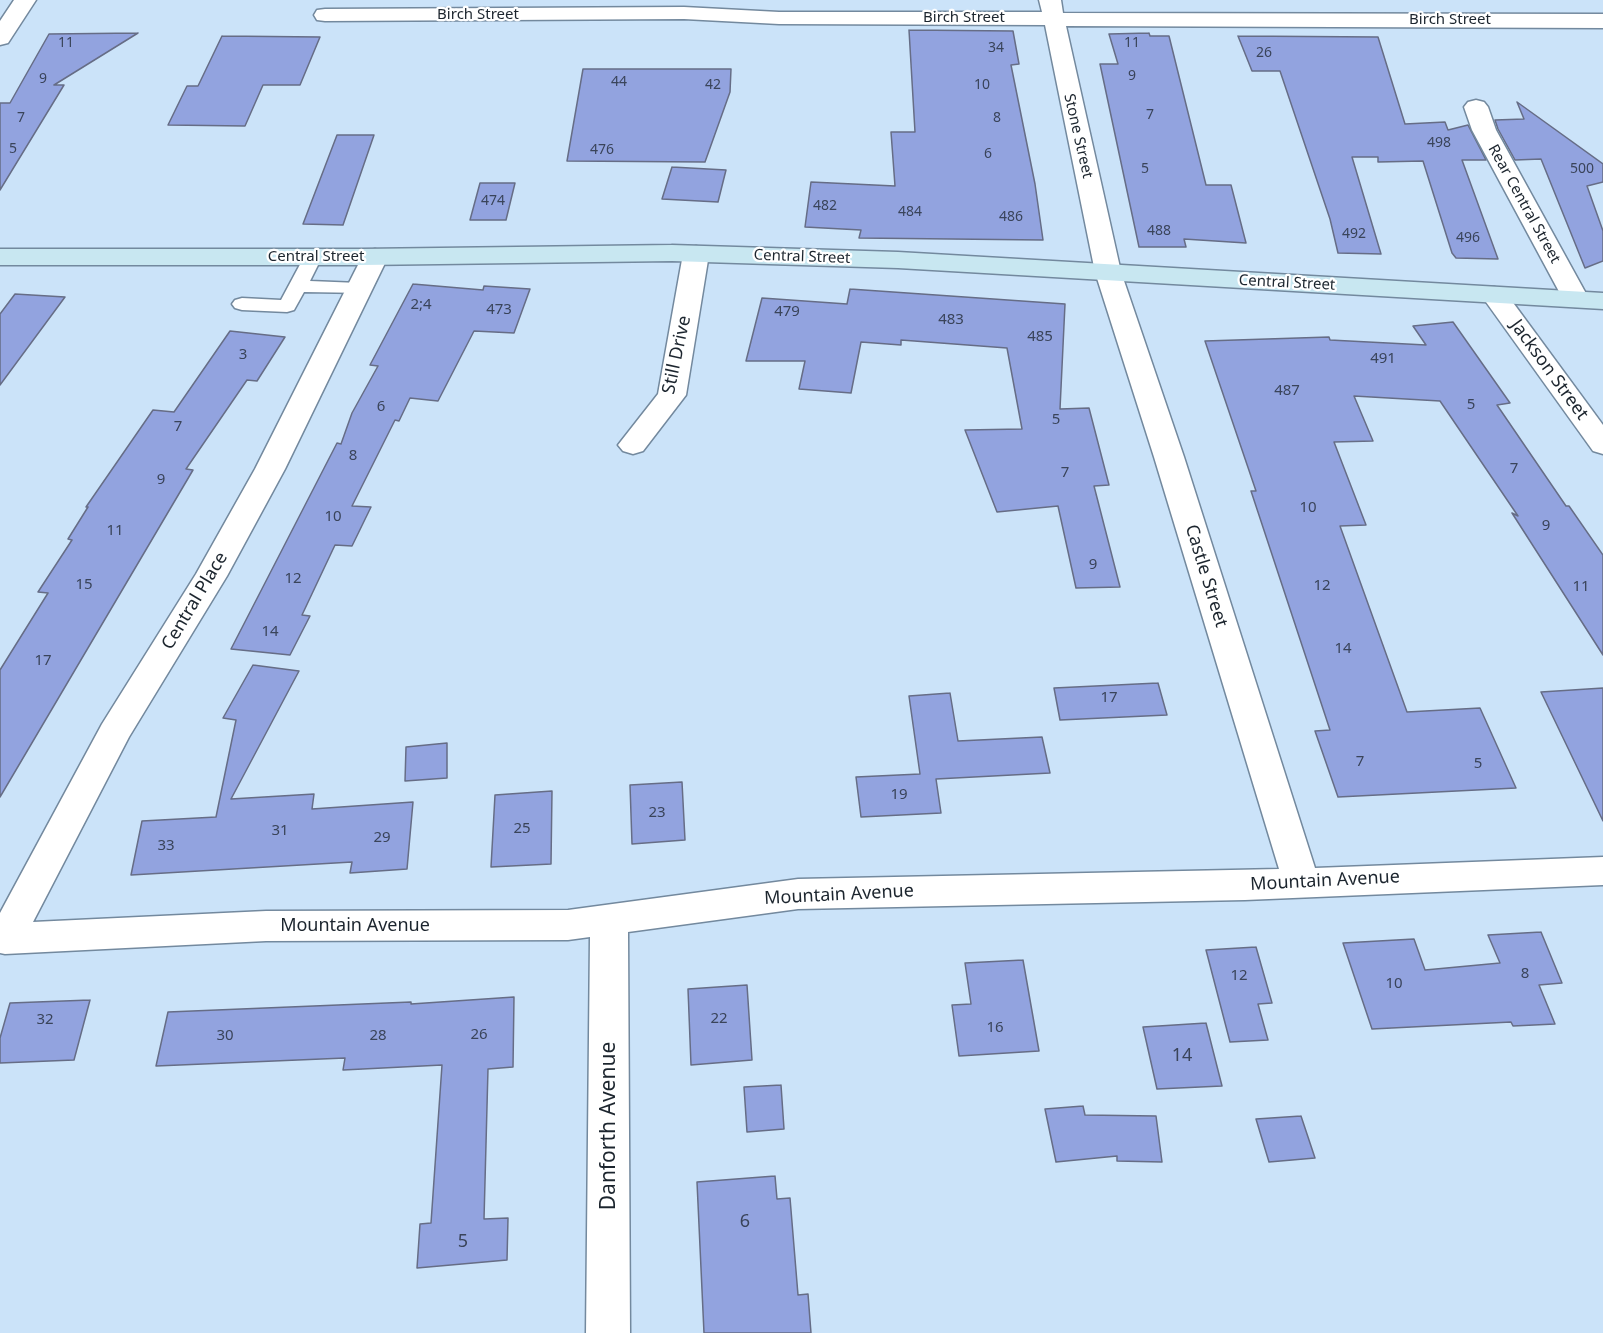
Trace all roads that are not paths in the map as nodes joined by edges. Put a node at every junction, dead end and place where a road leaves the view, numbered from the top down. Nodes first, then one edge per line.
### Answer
1 (25, 0) edge
2 (1051, 9) edge
3 (1363, 10) edge
4 (325, 15) dead end
5 (1603, 21) edge
6 (0, 38) edge
7 (1476, 107) dead end
8 (696, 254) junction
9 (313, 257) junction
10 (375, 257) junction
11 (3, 260) edge
12 (1108, 272) junction
13 (298, 286) junction
14 (360, 289) junction
15 (1494, 295) junction
16 (1576, 299) junction
17 (1603, 301) edge
18 (242, 304) dead end
19 (633, 445) dead end
20 (1603, 445) edge
21 (1603, 871) edge
22 (1301, 881) junction
23 (609, 920) junction
24 (5, 939) joint
25 (608, 1333) edge

1 - 6 street
2 - 3 street, Birch Street
2 - 4 street, Birch Street
2 - 12 street, Stone Street
3 - 5 street, Birch Street
7 - 16 street, Rear Central Street
8 - 10 main road, Central Street
8 - 12 main road, Central Street
8 - 19 street, Still Drive
9 - 10 main road, Central Street
9 - 11 main road, Central Street
9 - 13 lane
10 - 14 street, Central Place
12 - 15 main road, Central Street
12 - 22 street, Castle Street
13 - 14 lane
13 - 18 lane
14 - 24 street, Central Place
15 - 16 main road, Central Street
15 - 20 street, Jackson Street
16 - 17 main road, Central Street
21 - 22 street, Mountain Avenue
22 - 23 street, Mountain Avenue
23 - 24 street, Mountain Avenue
23 - 25 street, Danforth Avenue

